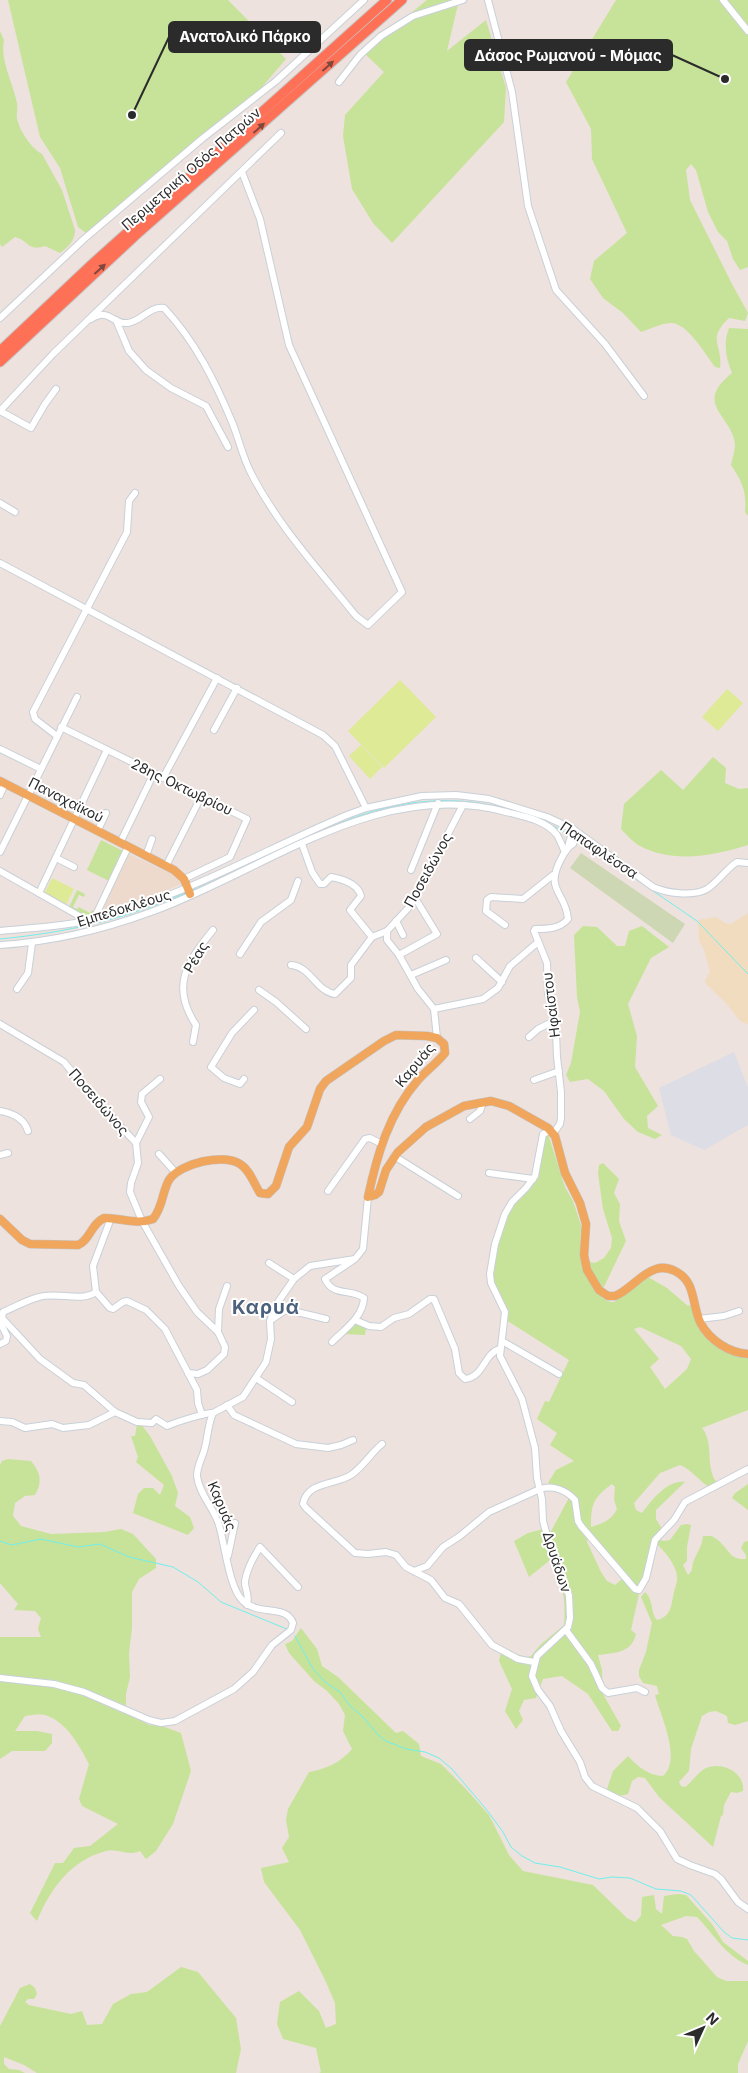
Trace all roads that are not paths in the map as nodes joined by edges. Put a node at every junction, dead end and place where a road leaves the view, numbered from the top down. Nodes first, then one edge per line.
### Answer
1 (364, 0) edge
2 (387, 0) edge
3 (402, 0) edge
4 (463, 0) edge
5 (488, 0) edge
6 (722, 0) edge
7 (748, 31) edge
8 (339, 82) dead end
9 (281, 132) dead end
10 (242, 172) junction
11 (0, 318) edge
12 (91, 318) junction
13 (116, 320) junction
14 (0, 352) edge
15 (0, 362) edge
16 (56, 389) dead end
17 (644, 396) dead end
18 (0, 411) edge
19 (228, 447) dead end
20 (134, 493) dead end
21 (0, 504) edge
22 (15, 512) dead end
23 (0, 563) edge
24 (86, 610) junction
25 (217, 678) junction
26 (237, 688) junction
27 (77, 697) dead end
28 (61, 727) junction
29 (214, 730) dead end
30 (57, 736) junction
31 (0, 749) edge
32 (107, 750) junction
33 (40, 769) junction
34 (154, 773) junction
35 (163, 778) junction
36 (1, 788) edge
37 (27, 797) junction
38 (201, 797) junction
39 (438, 803) junction
40 (463, 805) junction
41 (366, 808) junction
42 (106, 813) dead end
43 (74, 820) junction
44 (98, 830) junction
45 (152, 839) dead end
46 (570, 840) junction
47 (302, 844) junction
48 (124, 845) junction
49 (0, 852) edge
50 (146, 856) junction
51 (56, 858) junction
52 (748, 863) edge
53 (166, 866) junction
54 (74, 867) dead end
55 (411, 870) dead end
56 (0, 871) edge
57 (553, 875) junction
58 (184, 879) junction
59 (298, 881) dead end
60 (188, 891) junction
61 (39, 893) junction
62 (415, 898) junction
63 (91, 920) junction
64 (396, 921) junction
65 (505, 925) dead end
66 (213, 930) dead end
67 (0, 931) edge
68 (387, 931) junction
69 (403, 935) dead end
70 (372, 937) junction
71 (32, 943) junction
72 (537, 943) junction
73 (0, 945) edge
74 (240, 954) dead end
75 (399, 955) junction
76 (476, 958) dead end
77 (446, 960) dead end
78 (291, 964) dead end
79 (411, 975) junction
80 (502, 982) junction
81 (17, 989) dead end
82 (259, 990) dead end
83 (434, 1009) junction
84 (254, 1010) dead end
85 (554, 1021) junction
86 (0, 1024) edge
87 (306, 1029) dead end
88 (529, 1037) dead end
89 (437, 1038) junction
90 (193, 1042) dead end
91 (559, 1070) junction
92 (244, 1079) dead end
93 (160, 1080) dead end
94 (534, 1080) dead end
95 (483, 1102) junction
96 (0, 1110) edge
97 (470, 1119) dead end
98 (28, 1131) dead end
99 (550, 1131) junction
100 (136, 1143) junction
101 (382, 1144) junction
102 (8, 1153) dead end
103 (159, 1154) dead end
104 (0, 1155) edge
105 (394, 1156) junction
106 (176, 1173) junction
107 (489, 1173) dead end
108 (533, 1179) junction
109 (328, 1191) dead end
110 (458, 1196) dead end
111 (368, 1197) junction
112 (111, 1218) junction
113 (0, 1219) edge
114 (142, 1221) junction
115 (355, 1259) junction
116 (269, 1263) dead end
117 (294, 1279) junction
118 (227, 1286) dead end
119 (96, 1292) junction
120 (739, 1311) dead end
121 (2, 1318) junction
122 (699, 1319) junction
123 (326, 1320) dead end
124 (355, 1320) junction
125 (270, 1321) junction
126 (218, 1332) junction
127 (502, 1341) junction
128 (332, 1342) dead end
129 (0, 1344) edge
130 (500, 1349) junction
131 (748, 1354) edge
132 (188, 1373) junction
133 (560, 1374) dead end
134 (256, 1378) junction
135 (292, 1402) dead end
136 (227, 1405) junction
137 (115, 1412) junction
138 (213, 1413) junction
139 (202, 1415) junction
140 (0, 1421) edge
141 (353, 1440) dead end
142 (382, 1444) dead end
143 (748, 1469) edge
144 (540, 1489) junction
145 (235, 1523) dead end
146 (227, 1556) junction
147 (414, 1571) junction
148 (298, 1587) dead end
149 (248, 1605) junction
150 (566, 1630) junction
151 (534, 1662) junction
152 (0, 1678) edge
153 (645, 1692) dead end
154 (748, 1909) edge

1 - 11 street
2 - 14 highway, Περιμετρική Οδός Πατρών
15 -> 3 highway, Περιμετρική Οδός Πατρών
4 - 8 street
5 - 17 street
6 - 7 street
9 - 10 street
10 - 12 street
10 - 13 street
12 - 13 street
12 - 18 street
13 - 19 street
16 - 18 street
20 - 24 street
21 - 22 street
23 - 24 street
24 - 25 street
24 - 30 street
25 - 26 street
25 - 35 street
26 - 29 street
26 - 41 street
27 - 28 street
28 - 30 street
28 - 32 street, 28ης Οκτωβρίου
30 - 33 street
31 - 33 street
32 - 34 street, 28ης Οκτωβρίου
32 - 43 street
33 - 37 street
34 - 35 street, 28ης Οκτωβρίου
34 - 48 street
35 - 38 street, 28ης Οκτωβρίου
36 - 37 main road, Παναχαϊκού
37 - 43 main road, Παναχαϊκού
37 - 49 street
38 - 53 street
38 - 58 street, 28ης Οκτωβρίου
39 - 40 street
39 - 47 street
39 - 55 street
40 - 46 street
40 - 62 street, Ποσειδώνος
41 - 46 street, Παπαφλέσσα
41 - 60 street, Παπαφλέσσα
42 - 44 street
43 - 44 main road, Παναχαϊκού
43 - 48 main road, Παναχαϊκού
43 - 51 street
44 - 48 main road, Παναχαϊκού
45 - 50 street
46 - 52 street, Παπαφλέσσα
46 - 57 street
47 - 70 street
47 - 71 street
48 - 50 main road, Παναχαϊκού
48 - 63 street
50 - 53 main road, Παναχαϊκού
51 - 54 street
51 - 61 street
53 - 58 main road, Παναχαϊκού
56 - 61 street
57 - 65 street
57 - 72 street
58 - 60 main road
59 - 74 street
60 - 63 street, Εμπεδοκλέους
61 - 63 street
62 - 64 street, Ποσειδώνος
62 - 75 street
63 - 67 street, Εμπεδοκλέους
64 - 68 street, Ποσειδώνος
64 - 69 street
66 - 90 street, Ρέας
68 - 70 street
68 - 75 street
70 - 78 street
71 - 73 street
71 - 81 street
72 - 80 street
72 - 85 street, Ηφαίστου
75 - 79 street
76 - 80 street
77 - 79 street
79 - 83 street
80 - 83 street
82 - 87 street
83 - 89 street
84 - 92 street
85 - 88 street
85 - 91 street, Ηφαίστου
86 - 100 street, Ποσειδώνος
89 - 101 main road, Καρυάς
89 - 106 main road, Καρυάς
91 - 94 street
91 - 99 street, Ηφαίστου
93 - 100 street
95 - 97 street
95 - 99 main road
95 - 105 main road
96 - 98 street
99 - 108 street
99 - 122 main road
100 - 114 street, Ποσειδώνος
101 - 109 street
101 - 111 main road, Καρυάς
102 - 104 street
103 - 106 street
105 - 110 street
105 - 111 main road
106 - 114 main road
107 - 108 street
108 - 127 street
111 - 115 street, Καρυάς
112 - 113 main road
112 - 114 main road
112 - 119 street
114 - 126 street, Ποσειδώνος
115 - 117 street
115 - 124 street
116 - 117 street
117 - 125 street
118 - 126 street
119 - 121 street
119 - 132 street
120 - 122 street
121 - 129 street
121 - 137 street
122 - 131 main road
123 - 125 street
124 - 128 street
124 - 130 street
125 - 134 street
126 - 132 street
127 - 130 street
127 - 133 street
130 - 144 street, Δρυάδων
132 - 139 street
134 - 135 street
134 - 136 street
136 - 138 street
136 - 141 street
137 - 139 street
137 - 140 street
138 - 139 street
138 - 146 street, Καρυάς
142 - 147 street
143 - 144 street
144 - 147 street
144 - 150 street, Δρυάδων
145 - 146 street
146 - 149 street, Καρυάς
147 - 151 street
148 - 149 street
149 - 152 street
150 - 151 street
150 - 153 street
151 - 154 street

